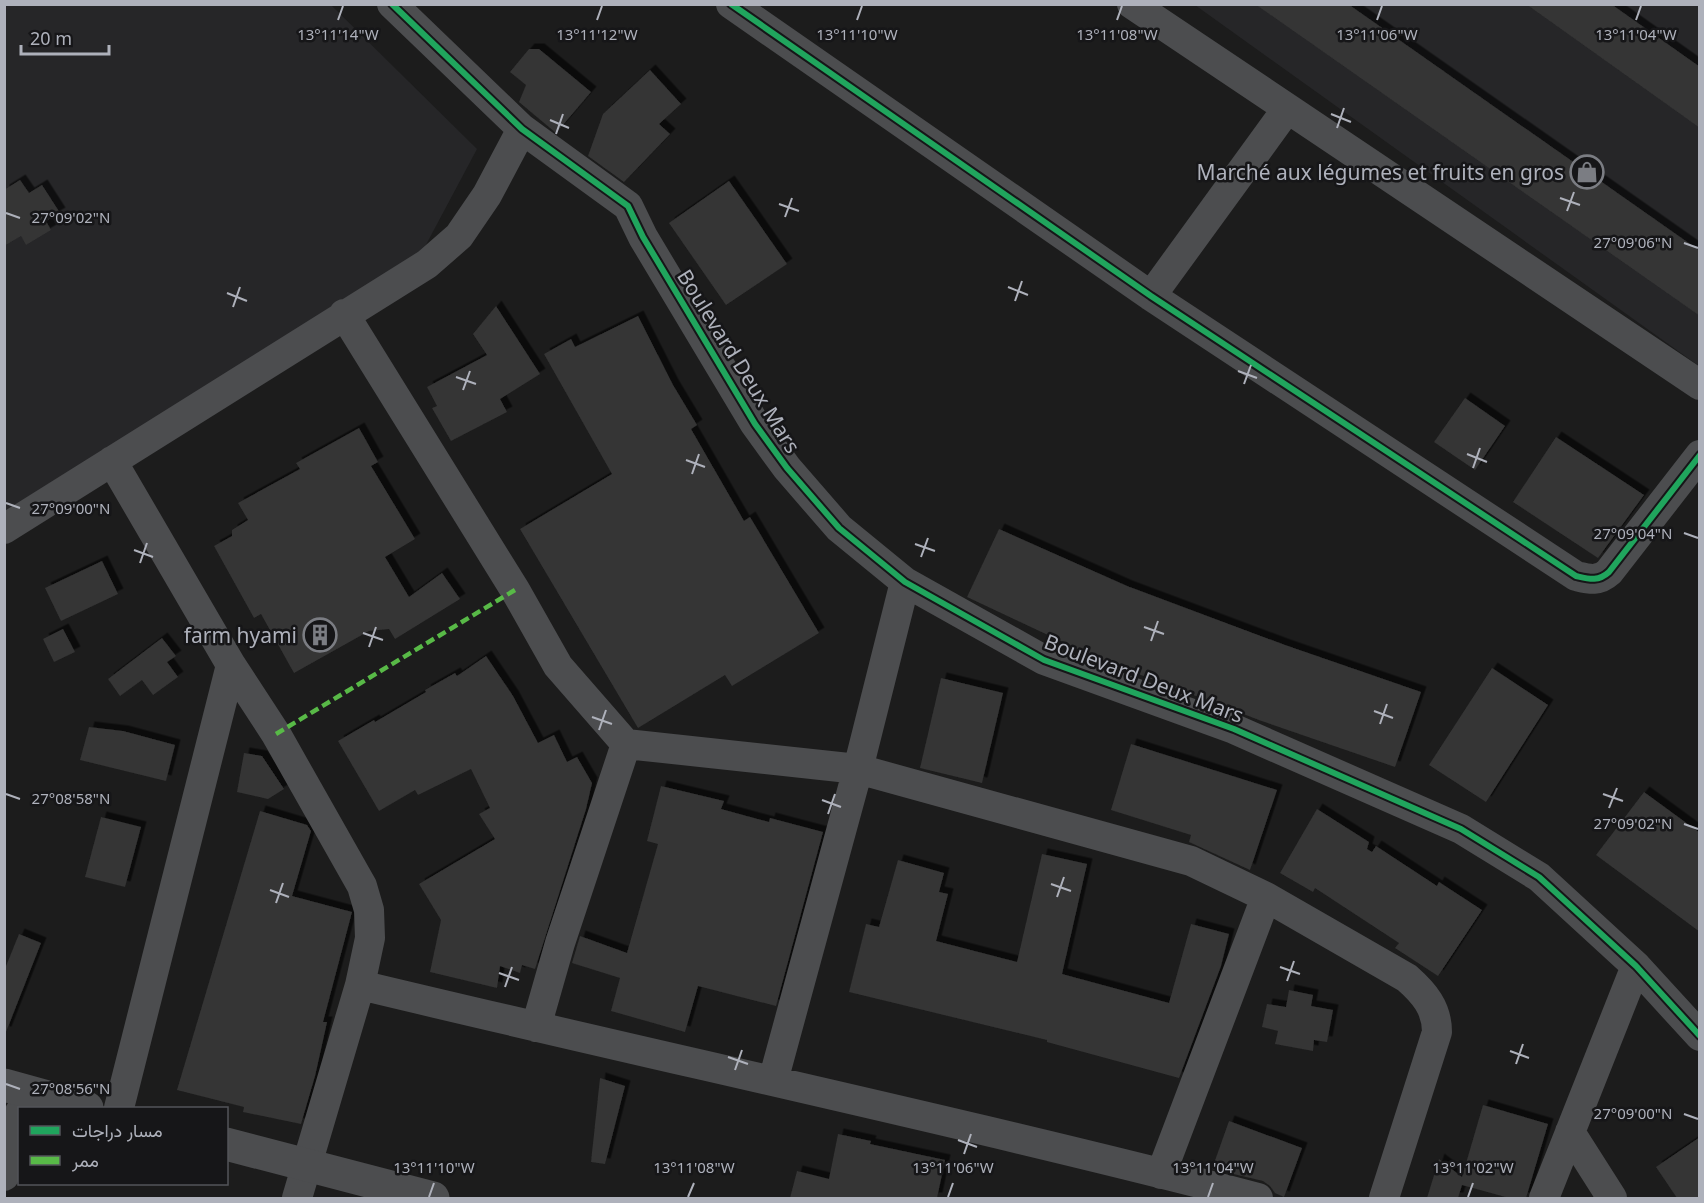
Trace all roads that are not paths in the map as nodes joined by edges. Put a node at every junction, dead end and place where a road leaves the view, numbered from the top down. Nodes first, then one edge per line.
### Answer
1 (392, 4) edge
2 (731, 4) edge
3 (1132, 4) edge
4 (1287, 109) junction
5 (522, 129) junction
6 (1151, 296) junction
7 (344, 314) junction
8 (1700, 386) edge
9 (1700, 455) edge
10 (112, 461) junction
11 (4, 529) edge
12 (905, 582) junction
13 (231, 665) junction
14 (626, 744) junction
15 (858, 769) junction
16 (1266, 897) junction
17 (1636, 966) junction
18 (360, 985) junction
19 (536, 1027) junction
20 (1700, 1036) edge
21 (773, 1081) junction
22 (17, 1099) edge
23 (79, 1107) edge
24 (119, 1107) edge
25 (1570, 1132) junction
26 (228, 1144) edge
27 (306, 1164) junction
28 (1161, 1173) junction
29 (4, 1176) edge
30 (297, 1198) edge
31 (434, 1198) edge
32 (1258, 1198) edge
33 (1384, 1198) edge
34 (1544, 1198) edge
35 (1612, 1198) edge

1 - 5 street, Boulevard Deux Mars
2 - 6 street
3 - 4 street
4 - 6 street
4 - 8 street
5 - 7 street
5 - 12 street, Boulevard Deux Mars
6 - 9 street
7 - 10 street
7 - 14 street
10 - 11 street
10 - 13 street
12 - 15 street
12 - 17 street, Boulevard Deux Mars
13 - 18 street
13 - 24 street
14 - 15 street
14 - 19 street
15 - 16 street
15 - 21 street
16 - 28 street
16 - 33 street
17 - 20 street, Boulevard Deux Mars
17 - 25 street
18 - 19 street
18 - 27 street
19 - 21 street
21 - 28 street
22 - 23 street
22 - 29 street
25 - 34 street
25 - 35 street
26 - 27 street
27 - 30 street
27 - 31 street
28 - 32 street

